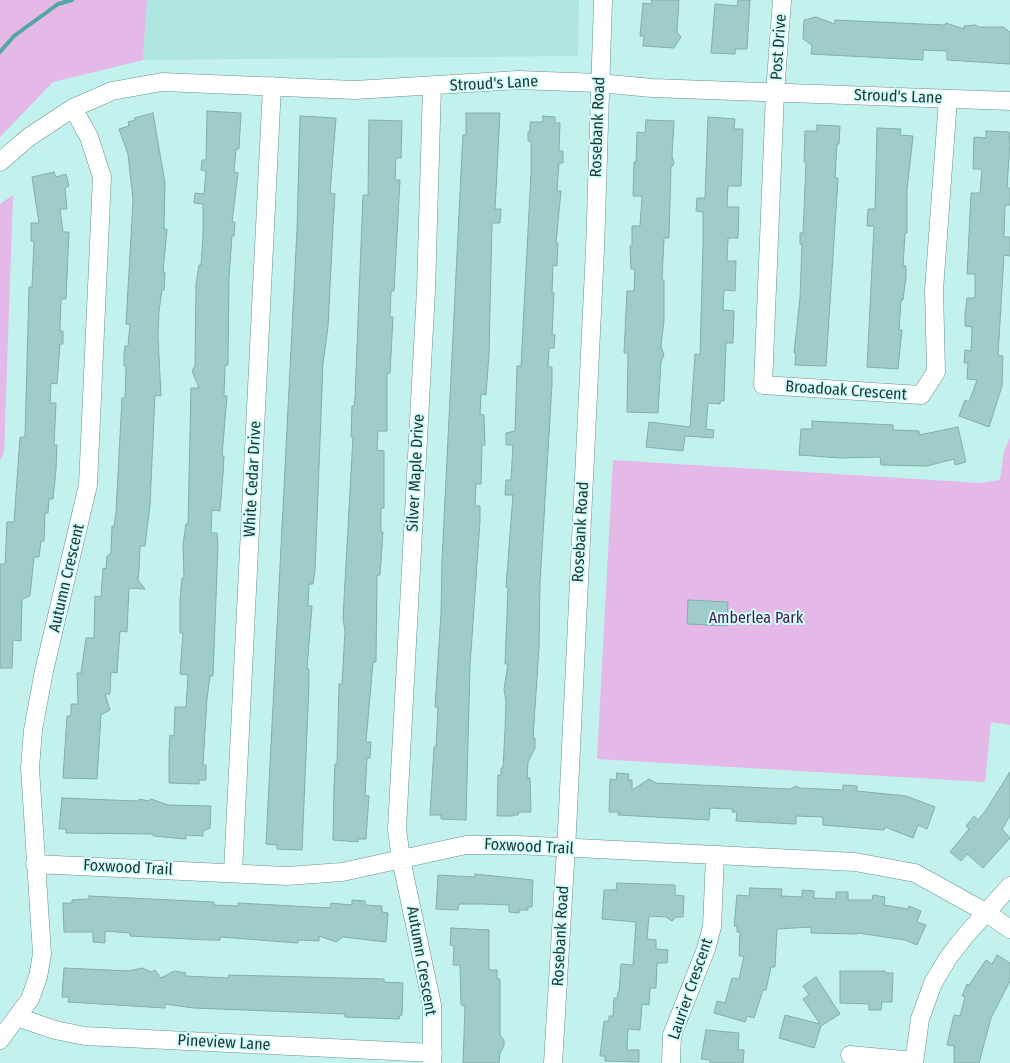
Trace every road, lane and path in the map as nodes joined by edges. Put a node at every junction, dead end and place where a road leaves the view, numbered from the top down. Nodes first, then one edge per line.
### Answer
1 (603, 0) edge
2 (782, 0) edge
3 (599, 83) junction
4 (272, 86) junction
5 (432, 87) junction
6 (775, 93) junction
7 (948, 98) junction
8 (1010, 101) edge
9 (73, 108) junction
10 (0, 162) edge
11 (566, 849) junction
12 (715, 856) junction
13 (401, 859) junction
14 (35, 864) junction
15 (233, 872) junction
16 (1010, 886) edge
17 (987, 913) junction
18 (1010, 929) edge
19 (17, 1018) junction
20 (0, 1040) edge
21 (850, 1055) dead end
22 (432, 1058) edge
23 (914, 1062) edge
24 (554, 1063) edge
25 (671, 1063) edge

1 - 3 street, Rosebank Road
2 - 6 street, Post Drive
3 - 5 street, Stroud's Lane
3 - 6 street, Stroud's Lane
3 - 11 street, Rosebank Road
4 - 5 street, Stroud's Lane
4 - 9 street, Stroud's Lane
4 - 15 street, White Cedar Drive
5 - 13 street, Silver Maple Drive
6 - 7 street, Stroud's Lane
6 - 7 street, Broadoak Crescent
7 - 8 street, Stroud's Lane
9 - 10 street, Stroud's Lane
9 - 14 street, Autumn Crescent
11 - 12 street, Foxwood Trail
11 - 13 street, Foxwood Trail
11 - 24 street, Rosebank Road
12 - 17 street, Foxwood Trail
12 - 25 street, Laurier Crescent
13 - 15 street, Foxwood Trail
13 - 22 street, Autumn Crescent
14 - 15 street, Foxwood Trail
14 - 19 street, Autumn Crescent
16 - 17 street
17 - 18 street, Foxwood Trail
17 - 23 street
19 - 20 street, Autumn Crescent
19 - 22 street, Pineview Lane
21 - 23 street

